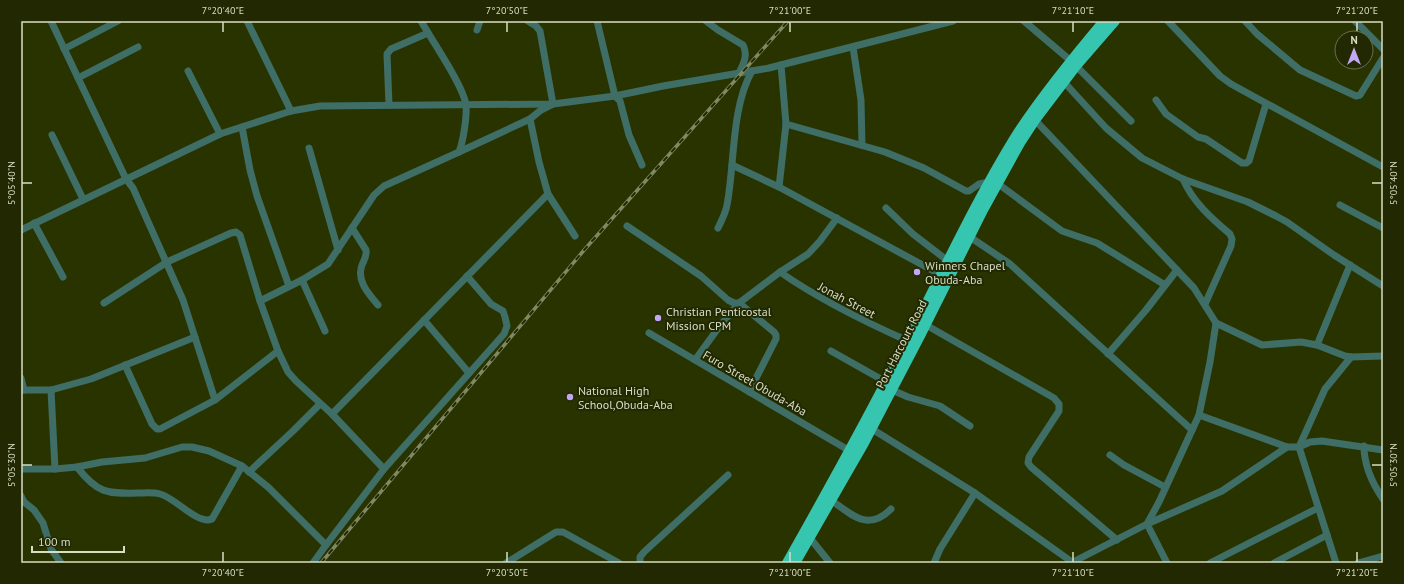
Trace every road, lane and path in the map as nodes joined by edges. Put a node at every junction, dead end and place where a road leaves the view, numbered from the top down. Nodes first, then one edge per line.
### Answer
1 (51, 21) edge
2 (118, 21) edge
3 (247, 21) edge
4 (421, 21) edge
5 (480, 21) edge
6 (528, 21) edge
7 (597, 21) edge
8 (706, 21) edge
9 (953, 21) edge
10 (1024, 21) edge
11 (1104, 21) edge
12 (1115, 21) edge
13 (1168, 21) edge
14 (1245, 21) edge
15 (1355, 21) edge
16 (477, 30) dead end
17 (428, 33) junction
18 (138, 47) dead end
19 (853, 47) junction
20 (64, 49) junction
21 (1383, 49) edge
22 (1383, 58) edge
23 (1073, 64) junction
24 (781, 65) junction
25 (188, 71) dead end
26 (752, 71) junction
27 (740, 73) junction
28 (78, 78) junction
29 (1064, 82) junction
30 (614, 96) junction
31 (1048, 97) junction
32 (1156, 100) dead end
33 (553, 104) junction
34 (1266, 104) junction
35 (389, 105) junction
36 (466, 105) junction
37 (291, 111) junction
38 (530, 119) junction
39 (1035, 120) junction
40 (1131, 121) dead end
41 (786, 124) junction
42 (242, 127) junction
43 (220, 134) junction
44 (52, 135) dead end
45 (862, 146) junction
46 (309, 148) dead end
47 (459, 152) junction
48 (642, 165) dead end
49 (732, 165) junction
50 (1383, 167) edge
51 (126, 179) junction
52 (1183, 179) junction
53 (993, 184) junction
54 (779, 187) junction
55 (548, 194) junction
56 (84, 199) junction
57 (1340, 205) dead end
58 (886, 208) dead end
59 (837, 218) junction
60 (34, 224) junction
61 (627, 226) dead end
62 (352, 228) junction
63 (718, 228) dead end
64 (1383, 228) edge
65 (21, 230) edge
66 (575, 236) dead end
67 (970, 237) junction
68 (338, 250) junction
69 (948, 261) junction
70 (167, 262) junction
71 (1350, 265) junction
72 (1177, 270) junction
73 (780, 272) junction
74 (941, 275) junction
75 (467, 276) junction
76 (63, 277) dead end
77 (302, 280) junction
78 (1165, 285) junction
79 (289, 286) junction
80 (1383, 286) edge
81 (260, 301) junction
82 (104, 303) dead end
83 (740, 303) junction
84 (1205, 304) junction
85 (378, 305) dead end
86 (424, 320) junction
87 (1216, 323) junction
88 (926, 325) junction
89 (325, 331) dead end
90 (649, 333) dead end
91 (195, 336) junction
92 (908, 342) junction
93 (1317, 345) junction
94 (278, 352) junction
95 (831, 352) dead end
96 (1108, 354) junction
97 (1383, 356) edge
98 (1351, 357) junction
99 (694, 360) junction
100 (125, 365) junction
101 (469, 372) junction
102 (21, 378) edge
103 (889, 386) junction
104 (22, 390) edge
105 (51, 390) junction
106 (749, 392) junction
107 (215, 400) junction
108 (320, 404) junction
109 (332, 414) junction
110 (1198, 415) junction
111 (970, 426) dead end
112 (872, 429) junction
113 (1192, 430) junction
114 (1364, 446) junction
115 (1288, 447) junction
116 (1299, 447) junction
117 (1383, 450) edge
118 (850, 451) junction
119 (1110, 455) dead end
120 (242, 466) junction
121 (77, 467) junction
122 (21, 469) edge
123 (55, 469) junction
124 (384, 469) junction
125 (249, 472) junction
126 (728, 475) dead end
127 (1165, 488) junction
128 (975, 493) junction
129 (21, 496) edge
130 (1383, 499) edge
131 (831, 500) junction
132 (1318, 508) junction
133 (891, 509) dead end
134 (1147, 524) junction
135 (1327, 535) junction
136 (810, 538) junction
137 (1117, 540) junction
138 (326, 545) junction
139 (1383, 556) edge
140 (62, 563) edge
141 (313, 563) edge
142 (506, 563) edge
143 (619, 563) edge
144 (640, 563) edge
145 (787, 563) edge
146 (795, 563) edge
147 (830, 563) edge
148 (934, 563) edge
149 (1072, 563) edge
150 (1167, 563) edge
151 (1210, 563) edge
152 (1274, 563) edge
153 (1336, 563) edge
154 (1358, 563) edge

1 - 20 street
2 - 20 street
3 - 37 street
4 - 17 street
5 - 16 street
6 - 33 street
7 - 30 street
8 - 27 street
9 - 19 street
10 - 23 street
11 - 23 highway, Port Harcourt Road
12 - 23 highway, Port Harcourt Road
13 - 34 street
14 - 22 street
15 - 21 street
17 - 35 street
17 - 36 street
18 - 28 street
19 - 24 street
19 - 45 street
20 - 28 street
23 - 29 highway, Port Harcourt Road
23 - 31 highway, Port Harcourt Road
23 - 40 street
24 - 26 street
24 - 41 street
25 - 43 street
26 - 27 street
26 - 49 street
27 - 30 street
28 - 51 street
29 - 31 highway, Port Harcourt Road
29 - 52 street
30 - 33 street
30 - 48 street
31 - 39 highway, Port Harcourt Road
31 - 53 highway, Port Harcourt Road
32 - 34 street
33 - 36 street
33 - 38 street
34 - 50 street
35 - 36 street
35 - 37 street
36 - 47 street
37 - 42 street
38 - 47 street
38 - 55 street
39 - 53 highway, Port Harcourt Road
39 - 72 street
41 - 45 street
41 - 54 street
42 - 43 street
42 - 79 street
43 - 51 street
44 - 56 street
45 - 53 street
46 - 68 street
47 - 62 street
49 - 54 street
49 - 63 street
51 - 56 street
51 - 70 street
52 - 71 street
52 - 84 street
53 - 67 highway, Port Harcourt Road
53 - 69 highway, Port Harcourt Road
53 - 78 street
54 - 59 street
55 - 66 street
55 - 75 street
56 - 60 street
57 - 64 street
58 - 69 street
59 - 73 street
59 - 74 street
60 - 65 street
60 - 76 street
61 - 83 street
62 - 68 street
62 - 85 street
67 - 88 highway, Port Harcourt Road
67 - 96 street
68 - 77 street
69 - 74 highway, Port Harcourt Road
70 - 81 street
70 - 82 street
70 - 91 street
71 - 80 street
71 - 93 street
72 - 78 street
72 - 84 street
73 - 83 street
73 - 92 street, Jonah Street
74 - 92 highway, Port Harcourt Road
75 - 86 street
75 - 101 street
77 - 79 street
77 - 89 street
78 - 96 street
79 - 81 street
81 - 94 street
83 - 99 street
83 - 106 street
84 - 87 street
86 - 101 street
86 - 109 street
87 - 93 street
87 - 110 street
88 - 103 highway, Port Harcourt Road
88 - 137 street
90 - 99 street, Furo Street Obuda-Aba
91 - 100 street
91 - 107 street
92 - 103 highway, Port Harcourt Road
93 - 98 street
94 - 107 street
94 - 108 street
95 - 103 street
96 - 113 street
97 - 98 street
98 - 116 street
99 - 106 street, Furo Street Obuda-Aba
100 - 105 street
100 - 107 street
101 - 124 street
102 - 104 street
103 - 111 street
103 - 112 highway, Port Harcourt Road
103 - 118 highway, Port Harcourt Road
104 - 105 street
105 - 123 street
106 - 118 street, Furo Street Obuda-Aba
108 - 109 street
108 - 125 street
109 - 124 street
110 - 113 street
110 - 115 street
112 - 128 street
112 - 131 highway, Port Harcourt Road
113 - 127 street
114 - 116 street
114 - 117 street
114 - 130 street
115 - 116 street
115 - 134 street
116 - 132 street
118 - 145 highway, Port Harcourt Road
119 - 127 street
120 - 121 street
120 - 121 street
120 - 125 street
121 - 123 street
122 - 123 street
124 - 138 street
125 - 138 street
126 - 144 street
127 - 134 street
128 - 148 street
128 - 149 street
129 - 140 street
131 - 133 street
131 - 136 highway, Port Harcourt Road
132 - 135 street
132 - 151 street
134 - 137 street
134 - 150 street
135 - 152 street
135 - 153 street
136 - 146 highway, Port Harcourt Road
136 - 147 street
137 - 149 street
138 - 141 street
139 - 154 street
142 - 143 street

